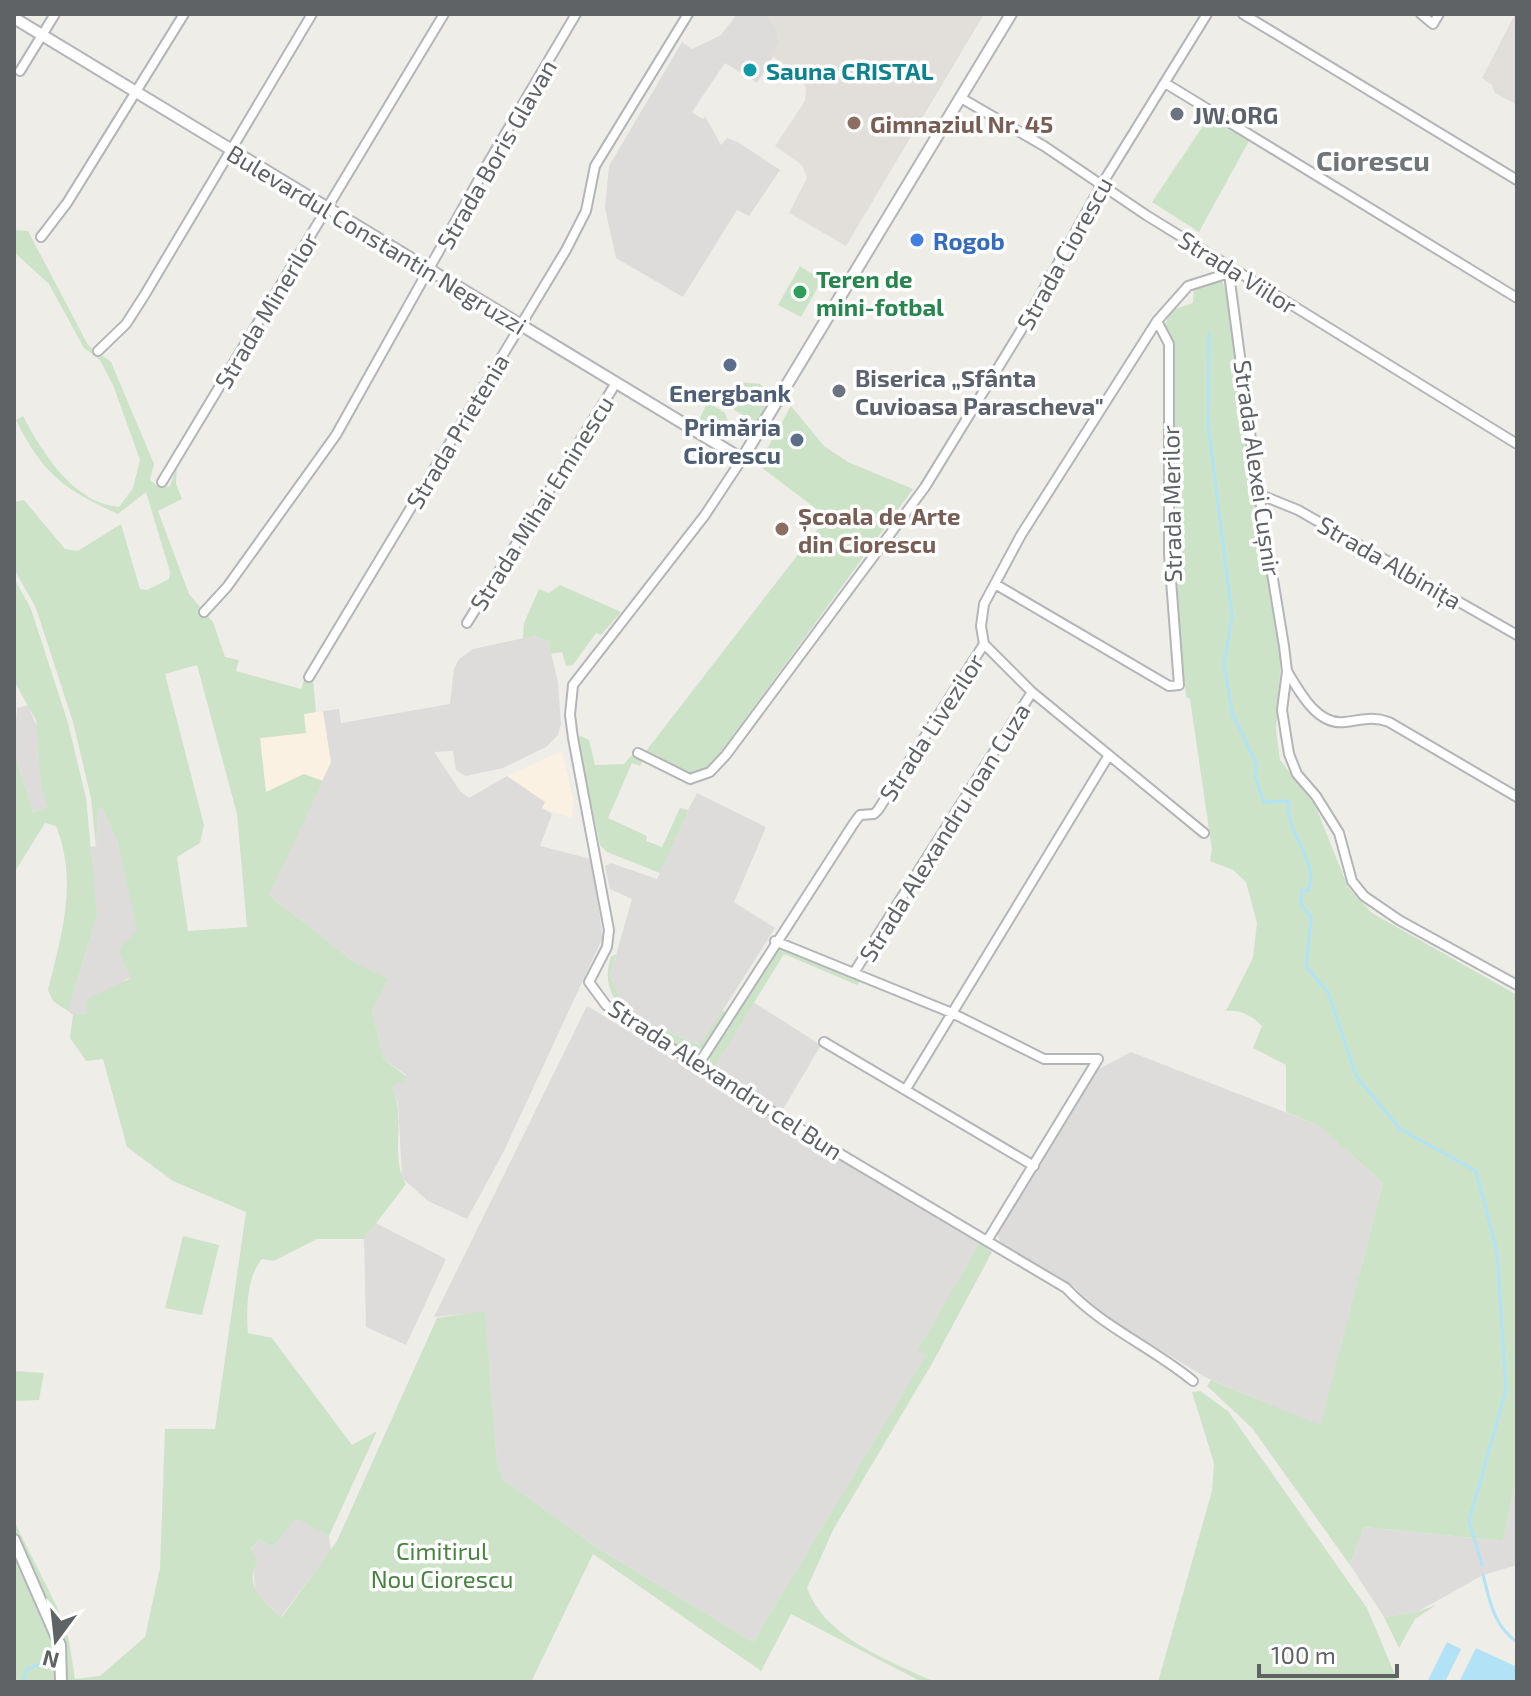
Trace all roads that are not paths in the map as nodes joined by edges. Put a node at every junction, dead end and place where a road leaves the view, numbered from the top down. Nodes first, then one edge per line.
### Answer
1 (55, 14) edge
2 (184, 14) edge
3 (312, 14) edge
4 (444, 14) edge
5 (576, 14) edge
6 (688, 14) edge
7 (1011, 14) edge
8 (1207, 14) edge
9 (1243, 14) edge
10 (1421, 14) edge
11 (1439, 14) edge
12 (14, 18) edge
13 (42, 35) junction
14 (20, 71) dead end
15 (1165, 83) junction
16 (136, 92) junction
17 (961, 98) junction
18 (232, 150) junction
19 (1517, 180) edge
20 (1102, 184) junction
21 (328, 208) junction
22 (41, 237) dead end
23 (429, 270) junction
24 (1229, 270) junction
25 (1517, 298) edge
26 (1157, 321) junction
27 (521, 326) junction
28 (98, 351) dead end
29 (616, 383) junction
30 (1517, 444) edge
31 (742, 459) junction
32 (162, 482) dead end
33 (1261, 495) junction
34 (995, 584) junction
35 (204, 612) dead end
36 (467, 623) dead end
37 (1517, 635) edge
38 (984, 644) junction
39 (1287, 671) junction
40 (309, 677) dead end
41 (1032, 692) junction
42 (638, 753) dead end
43 (1109, 755) junction
44 (1517, 797) edge
45 (1204, 833) dead end
46 (775, 941) junction
47 (855, 971) junction
48 (1517, 985) edge
49 (952, 1013) junction
50 (824, 1042) dead end
51 (698, 1065) junction
52 (906, 1089) junction
53 (1034, 1166) junction
54 (987, 1241) junction
55 (1193, 1381) dead end
56 (14, 1540) edge
57 (61, 1682) edge

1 - 13 street
2 - 16 street
3 - 18 street
4 - 21 street, Strada Minerilor
5 - 23 street, Strada Boris Glavan
6 - 27 street, Strada Prietenia
7 - 17 street, Strada Alexandru cel Bun
8 - 15 street, Strada Ciorescu
9 - 19 street
10 - 11 street
12 - 13 street, Bulevardul Constantin Negruzzi
13 - 14 street
13 - 16 street, Bulevardul Constantin Negruzzi
15 - 20 street, Strada Ciorescu
15 - 25 street
16 - 18 street, Bulevardul Constantin Negruzzi
16 - 22 street
17 - 20 street, Strada Viilor
17 - 31 street, Strada Alexandru cel Bun
18 - 21 street, Bulevardul Constantin Negruzzi
18 - 28 street
20 - 24 street, Strada Viilor
20 - 42 street, Strada Ciorescu
21 - 23 street, Bulevardul Constantin Negruzzi
21 - 32 street, Strada Minerilor
23 - 27 street, Bulevardul Constantin Negruzzi
23 - 35 street, Strada Boris Glavan
24 - 26 street, Strada Livezilor
24 - 30 street, Strada Viilor
24 - 33 street, Strada Alexei Cușnir
26 - 34 street, Strada Livezilor
26 - 34 street, Strada Merilor
27 - 29 street, Bulevardul Constantin Negruzzi
27 - 40 street, Strada Prietenia
29 - 31 street, Bulevardul Constantin Negruzzi
29 - 36 street, Strada Mihai Eminescu
31 - 51 street, Strada Alexandru cel Bun
33 - 37 street, Strada Albinița
33 - 39 street, Strada Alexei Cușnir
34 - 38 street, Strada Livezilor
38 - 41 street
38 - 46 street, Strada Livezilor
39 - 44 street
39 - 48 street
41 - 43 street
41 - 47 street, Strada Alexandru Ioan Cuza
43 - 45 street
43 - 49 street
46 - 47 street
46 - 51 street, Strada Livezilor
47 - 49 street
49 - 52 street
49 - 53 street
50 - 52 street
51 - 54 street, Strada Alexandru cel Bun
52 - 53 street
53 - 54 street
54 - 55 street, Strada Alexandru cel Bun
56 - 57 street

